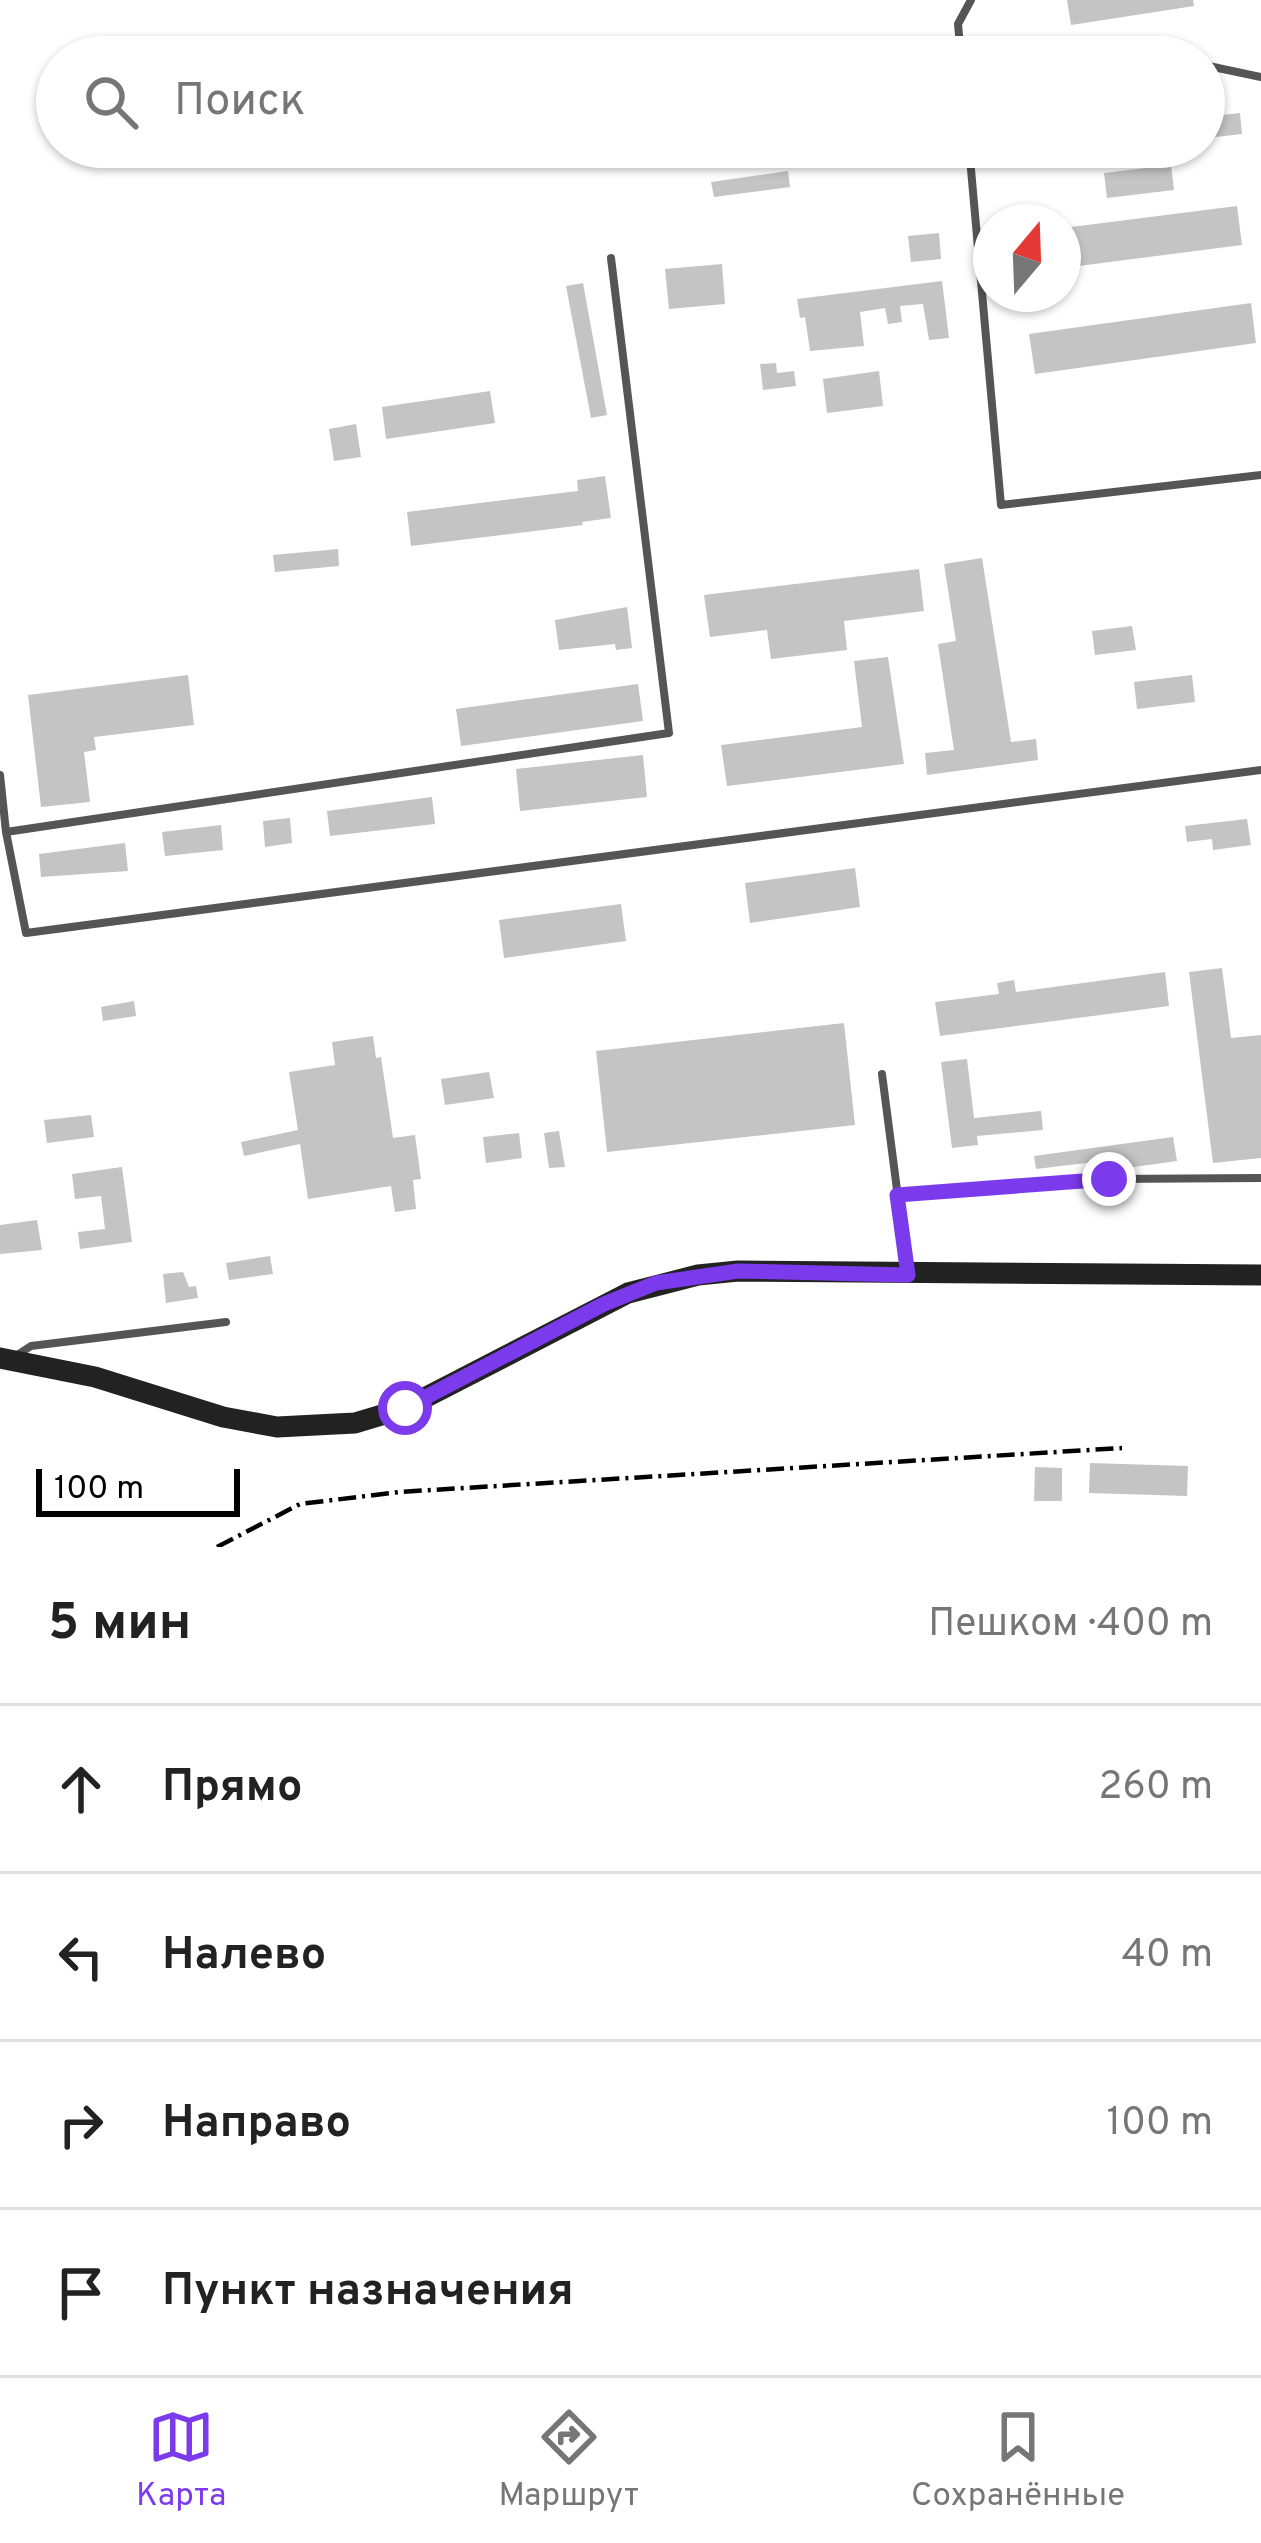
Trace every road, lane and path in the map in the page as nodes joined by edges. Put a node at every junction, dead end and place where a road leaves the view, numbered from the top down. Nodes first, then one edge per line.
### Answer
1 (971, 0) edge
2 (959, 36) edge
3 (1225, 69) edge
4 (1261, 77) edge
5 (971, 168) edge
6 (611, 258) dead end
7 (1261, 475) edge
8 (1261, 770) edge
9 (0, 775) edge
10 (6, 832) junction
11 (882, 1074) dead end
12 (1261, 1178) edge
13 (897, 1195) junction
14 (908, 1275) junction
15 (1261, 1275) edge
16 (226, 1322) dead end
17 (6, 1358) edge

1 - 2 lane
3 - 4 lane
5 - 7 lane
6 - 10 lane
8 - 10 lane
9 - 10 lane
11 - 13 lane
12 - 13 lane
13 - 14 lane
14 - 15 street
14 - 17 street
16 - 17 lane

